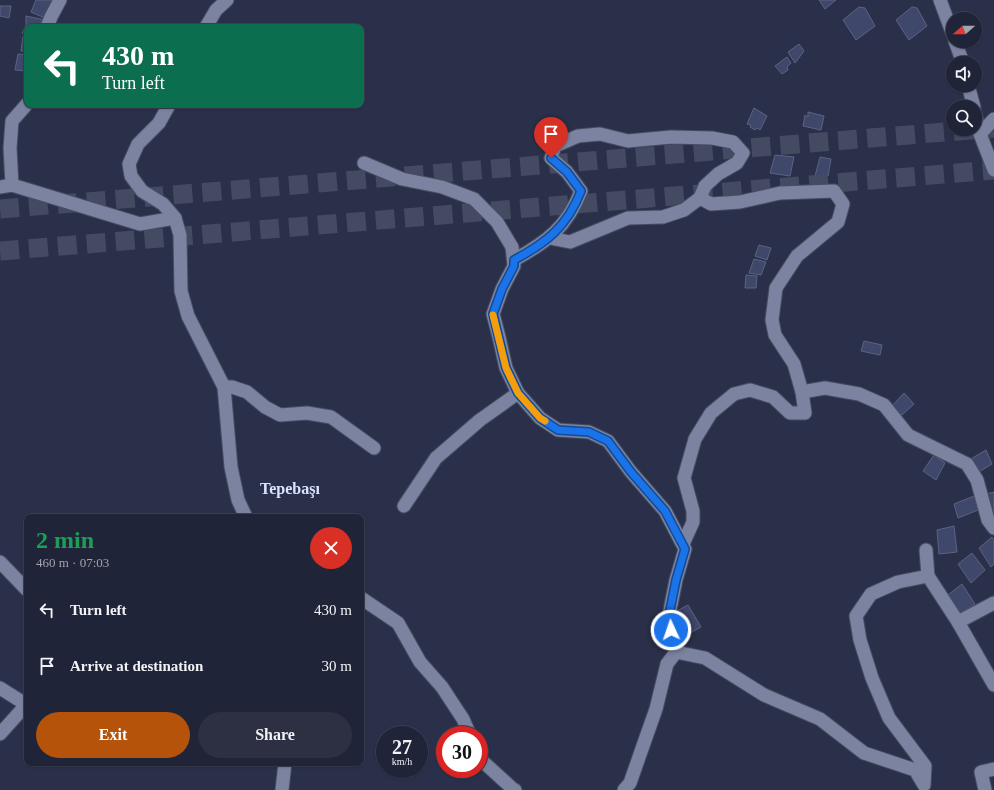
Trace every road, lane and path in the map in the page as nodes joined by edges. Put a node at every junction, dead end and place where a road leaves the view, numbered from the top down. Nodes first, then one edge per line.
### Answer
1 (60, 0) edge
2 (227, 0) edge
3 (940, 0) edge
4 (946, 16) edge
5 (48, 24) edge
6 (208, 24) edge
7 (24, 107) edge
8 (167, 108) edge
9 (994, 119) edge
10 (982, 132) edge
11 (981, 136) edge
12 (364, 163) dead end
13 (994, 170) edge
14 (3, 186) edge
15 (700, 198) junction
16 (175, 218) junction
17 (550, 238) junction
18 (514, 260) junction
19 (224, 387) junction
20 (802, 392) junction
21 (518, 393) junction
22 (374, 448) dead end
23 (404, 506) dead end
24 (244, 514) edge
25 (994, 528) edge
26 (683, 544) junction
27 (926, 550) dead end
28 (0, 562) edge
29 (928, 576) junction
30 (24, 587) edge
31 (364, 600) edge
32 (994, 603) edge
33 (958, 622) junction
34 (676, 652) junction
35 (994, 684) edge
36 (0, 688) edge
37 (24, 703) edge
38 (24, 708) edge
39 (466, 726) edge
40 (0, 734) edge
41 (285, 766) edge
42 (488, 766) edge
43 (994, 769) edge
44 (628, 788) edge
45 (924, 788) edge
46 (282, 790) edge
47 (515, 790) edge
48 (985, 790) edge

1 - 5 street
2 - 6 street
3 - 4 street
7 - 14 street
8 - 16 street
9 - 10 street
11 - 13 street
12 - 18 street
14 - 16 street
15 - 17 street
15 - 17 street
15 - 20 street
16 - 19 street
17 - 18 street
18 - 21 street
19 - 22 street
19 - 24 street
20 - 25 street
20 - 26 street
21 - 23 street
21 - 26 street
26 - 34 street
27 - 29 street
28 - 30 street
29 - 33 street
29 - 45 street
31 - 39 street
32 - 33 street
33 - 35 street
34 - 44 street
34 - 45 street
36 - 37 street
38 - 40 street
41 - 46 street
42 - 47 street
43 - 48 street

